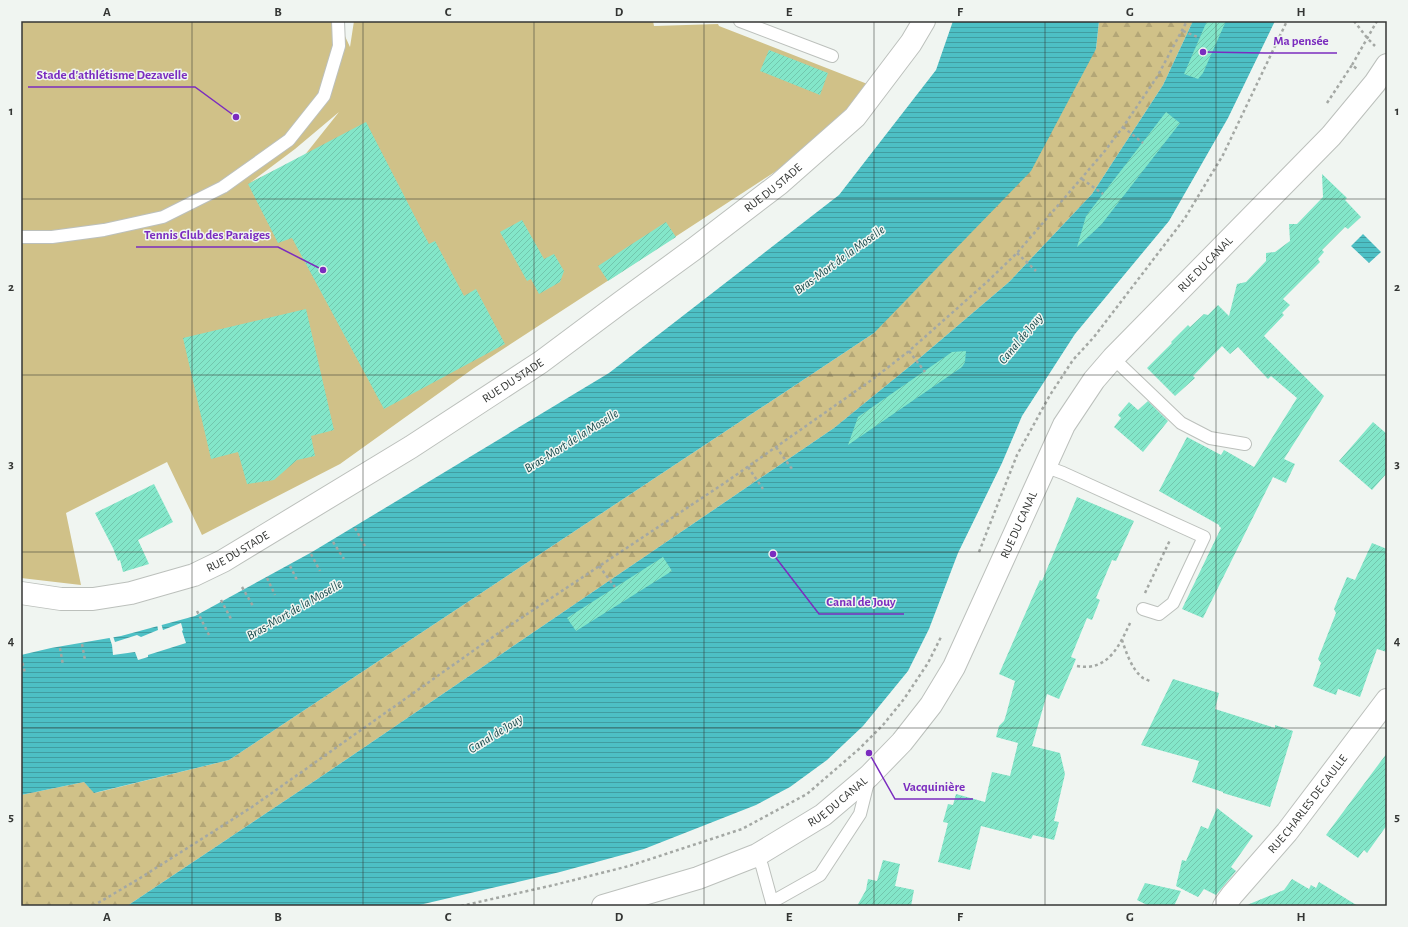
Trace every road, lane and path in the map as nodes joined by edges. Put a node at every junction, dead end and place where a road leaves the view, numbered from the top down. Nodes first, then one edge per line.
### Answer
1 (338, 21) edge
2 (740, 21) edge
3 (924, 21) edge
4 (1187, 21) edge
5 (1354, 21) edge
6 (1377, 21) edge
7 (1183, 31) junction
8 (1200, 38) dead end
9 (1368, 39) junction
10 (832, 56) dead end
11 (1382, 56) edge
12 (1352, 65) dead end
13 (1122, 128) junction
14 (1143, 143) dead end
15 (1082, 179) junction
16 (1103, 194) dead end
17 (21, 237) edge
18 (1018, 253) junction
19 (1036, 272) dead end
20 (909, 351) junction
21 (1113, 358) junction
22 (924, 372) dead end
23 (1245, 444) dead end
24 (776, 447) junction
25 (1044, 466) junction
26 (748, 467) junction
27 (792, 469) dead end
28 (763, 489) dead end
29 (355, 528) dead end
30 (333, 542) dead end
31 (364, 546) dead end
32 (311, 554) dead end
33 (344, 558) dead end
34 (290, 566) dead end
35 (600, 566) junction
36 (320, 571) dead end
37 (267, 578) dead end
38 (298, 582) dead end
39 (242, 587) dead end
40 (614, 587) dead end
41 (21, 593) edge
42 (275, 595) dead end
43 (221, 600) dead end
44 (253, 606) dead end
45 (1143, 609) dead end
46 (197, 611) dead end
47 (231, 619) dead end
48 (209, 635) dead end
49 (1122, 640) dead end
50 (82, 644) dead end
51 (60, 648) dead end
52 (21, 657) edge
53 (85, 660) dead end
54 (63, 665) dead end
55 (25, 674) dead end
56 (1152, 682) dead end
57 (1387, 700) edge
58 (1380, 723) edge
59 (869, 776) junction
60 (807, 794) dead end
61 (757, 855) junction
62 (773, 904) edge
63 (93, 906) edge
64 (462, 906) edge
65 (603, 906) edge
66 (1224, 906) edge

1 - 17 lane
2 - 10 lane
3 - 41 street, RUE DU STADE
4 - 7 path
5 - 9 path
6 - 9 path
7 - 8 path
7 - 13 path
9 - 11 path
9 - 12 path
11 - 21 street, RUE DU CANAL
13 - 14 path
13 - 15 path
15 - 16 path
15 - 18 path
18 - 19 path
18 - 20 path
20 - 22 path
20 - 24 path
21 - 23 lane
21 - 25 street, RUE DU CANAL
24 - 26 path
24 - 27 path
25 - 45 lane
25 - 59 street, RUE DU CANAL
26 - 28 path
26 - 35 path
29 - 31 path
30 - 33 path
32 - 36 path
34 - 38 path
35 - 40 path
35 - 63 path
37 - 42 path
39 - 44 path
43 - 47 path
46 - 48 path
49 - 56 path
50 - 53 path
51 - 54 path
52 - 55 path
57 - 58 street, RUE CHARLES DE GAULLE
58 - 66 street, RUE CHARLES DE GAULLE
59 - 61 street, RUE DU CANAL
59 - 62 lane
60 - 64 path
61 - 62 lane
61 - 65 street, RUE DU CANAL

